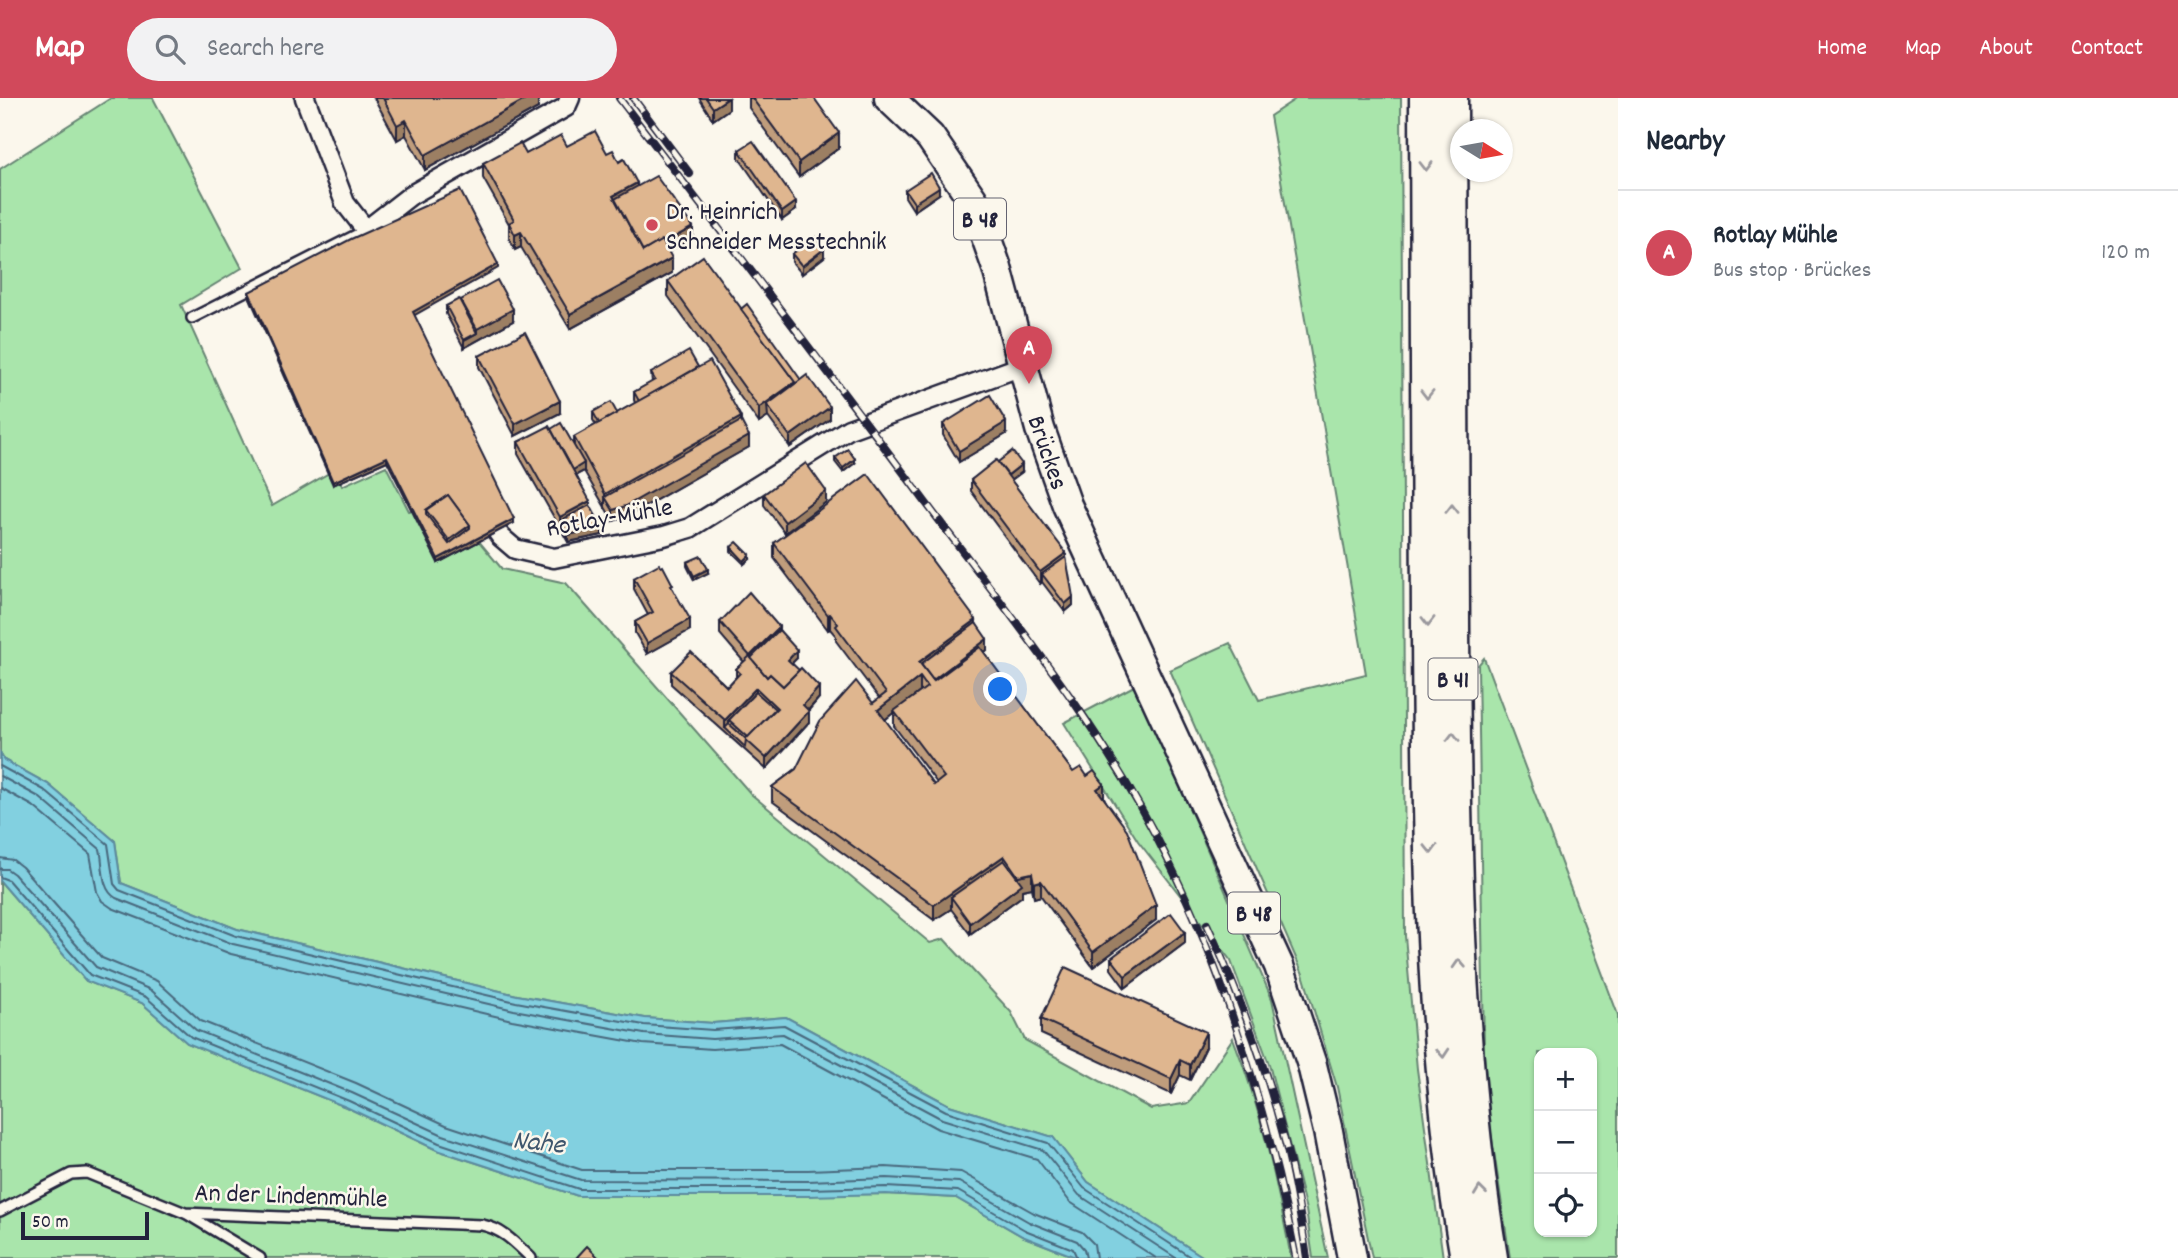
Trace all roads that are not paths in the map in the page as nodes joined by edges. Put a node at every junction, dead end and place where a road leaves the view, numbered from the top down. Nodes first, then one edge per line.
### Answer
1 (305, 98) edge
2 (570, 98) edge
3 (889, 98) edge
4 (1426, 98) edge
5 (1451, 98) edge
6 (366, 230) junction
7 (378, 267) edge
8 (192, 318) dead end
9 (1023, 366) junction
10 (475, 494) edge
11 (0, 1212) edge
12 (185, 1213) junction
13 (260, 1258) edge
14 (531, 1258) edge
15 (1352, 1258) edge
16 (1467, 1258) edge
17 (1491, 1258) edge

1 - 6 street
2 - 6 street
3 - 9 main road, Brückes / B 48
4 -> 16 highway, B 41
17 -> 5 highway, B 41
6 - 7 street
6 - 8 lane
9 - 10 street, Rotlay-Mühle
9 - 15 main road, Brückes / B 48
11 - 12 lane, An der Lindenmühle
12 - 13 lane
12 - 14 lane, An der Lindenmühle

